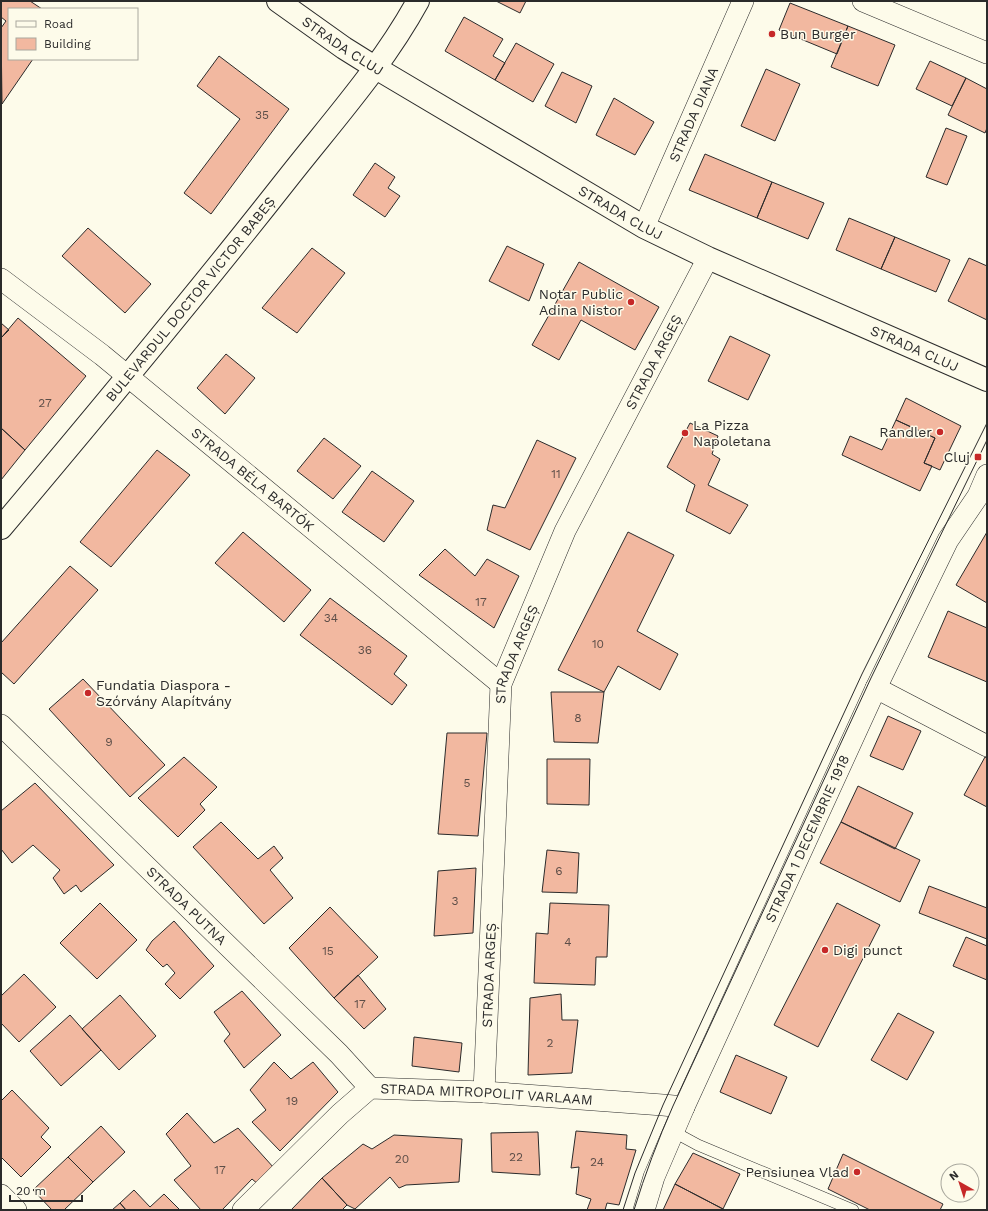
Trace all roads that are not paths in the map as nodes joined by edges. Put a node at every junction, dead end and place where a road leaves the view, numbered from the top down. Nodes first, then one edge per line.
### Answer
1 (278, 1) edge
2 (418, 1) edge
3 (743, 1) edge
4 (863, 1) edge
5 (987, 53) edge
6 (376, 68) junction
7 (644, 227) junction
8 (708, 258) junction
9 (1, 279) edge
10 (128, 376) junction
11 (987, 380) edge
12 (987, 475) edge
13 (1, 528) edge
14 (501, 684) junction
15 (876, 688) junction
16 (1, 725) edge
17 (987, 746) edge
18 (370, 1088) junction
19 (484, 1092) junction
20 (684, 1107) junction
21 (674, 1132) junction
22 (1, 1195) edge
23 (16, 1210) edge
24 (243, 1210) edge
25 (644, 1210) edge
26 (853, 1210) edge

1 - 6 main road, STRADA CLUJ
2 - 6 main road, BULEVARDUL DOCTOR VICTOR BABEȘ
3 - 7 street, STRADA DIANA
4 - 5 street
6 - 7 main road, STRADA CLUJ
6 - 10 main road, BULEVARDUL DOCTOR VICTOR BABEȘ
7 - 8 main road, STRADA CLUJ
8 - 11 main road, STRADA CLUJ
8 - 14 street, STRADA ARGEȘ
9 - 10 street, STRADA BÉLA BARTÓK
10 - 13 main road, BULEVARDUL DOCTOR VICTOR BABEȘ
10 - 14 street, STRADA BÉLA BARTÓK
12 - 15 street, STRADA 1 DECEMBRIE 1918
14 - 19 street, STRADA ARGEȘ
15 - 17 street
15 - 20 street, STRADA 1 DECEMBRIE 1918
16 - 18 street, STRADA PUTNA
18 - 19 street, STRADA MITROPOLIT VARLAAM
18 - 24 street, STRADA MITROPOLIT VARLAAM
19 - 20 street, STRADA MITROPOLIT VARLAAM
20 - 21 street, STRADA 1 DECEMBRIE 1918
21 - 25 street, STRADA 1 DECEMBRIE 1918
21 - 26 lane
22 - 23 street

